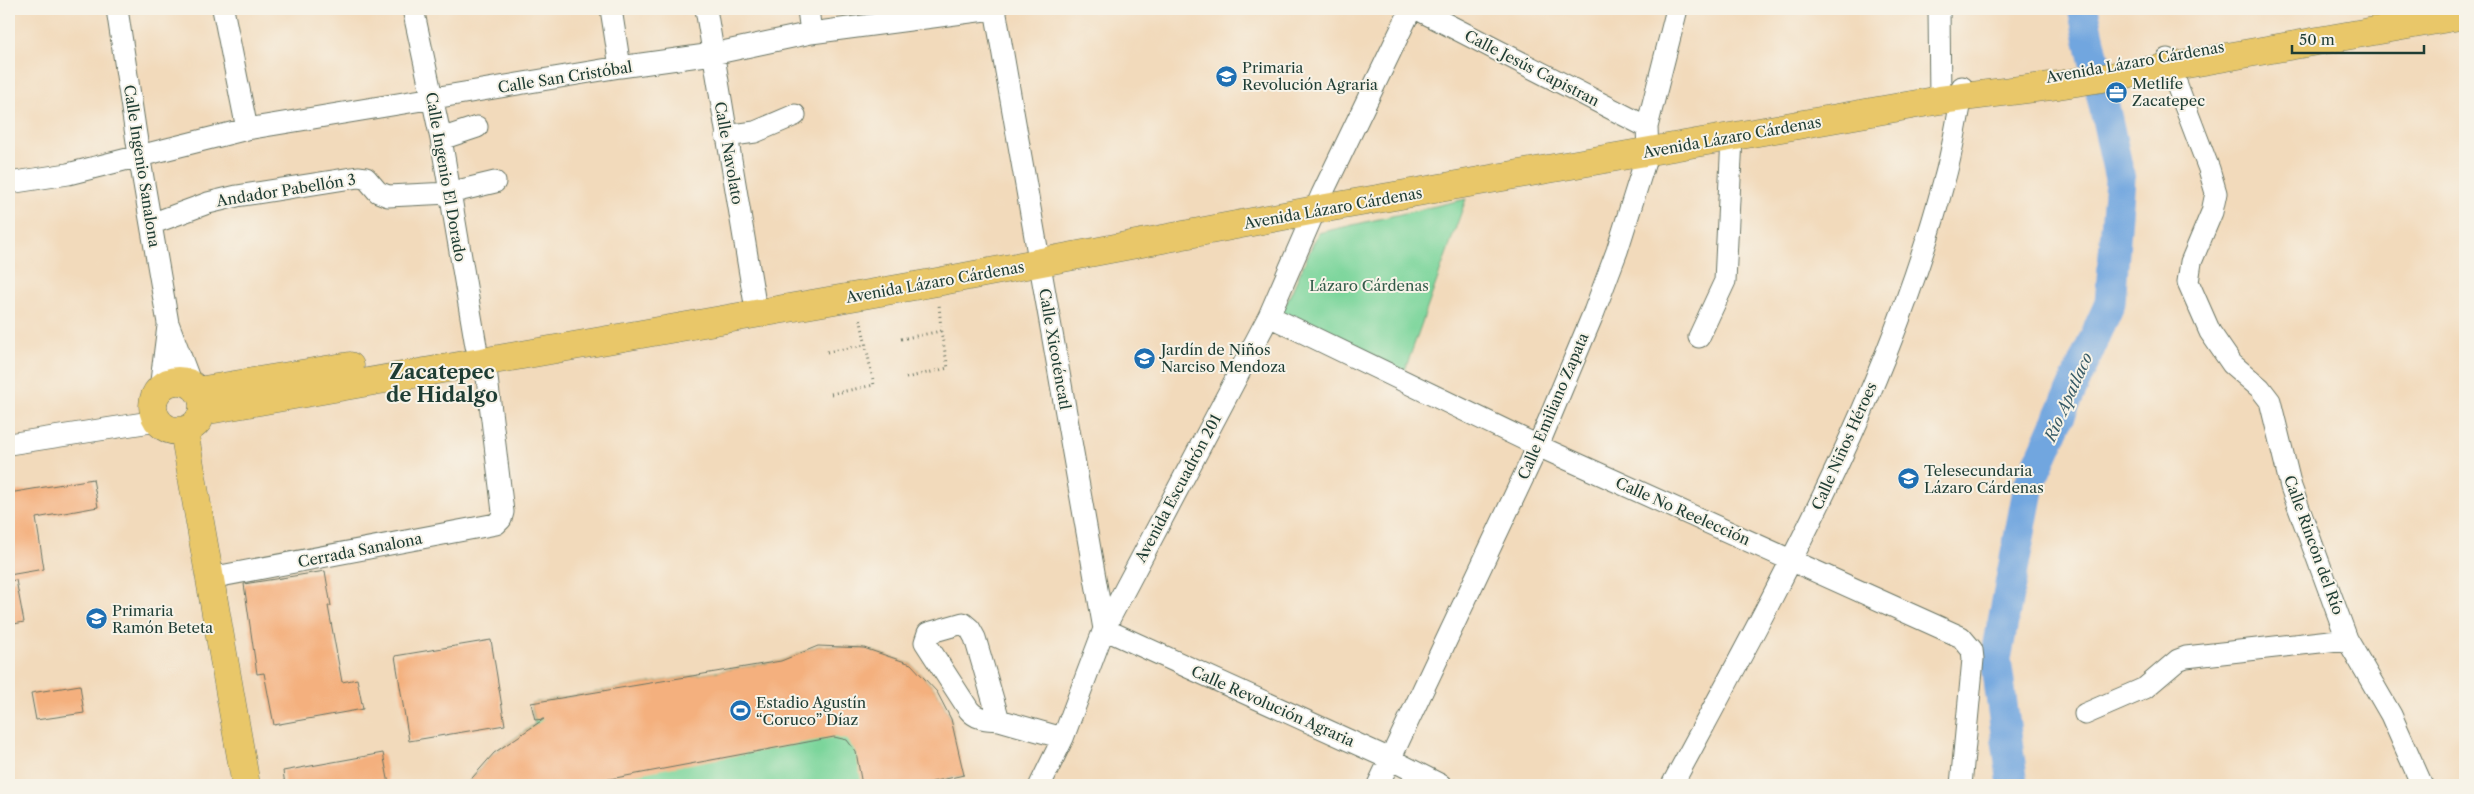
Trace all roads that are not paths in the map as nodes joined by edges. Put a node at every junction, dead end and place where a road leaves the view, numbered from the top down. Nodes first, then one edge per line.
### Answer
1 (117, 9) edge
2 (223, 9) edge
3 (413, 9) edge
4 (610, 9) edge
5 (706, 9) edge
6 (808, 9) edge
7 (994, 9) edge
8 (1411, 9) edge
9 (1417, 9) edge
10 (1677, 9) edge
11 (1939, 9) edge
12 (2415, 9) edge
13 (894, 15) edge
14 (2465, 15) edge
15 (811, 32) junction
16 (713, 54) junction
17 (2160, 65) junction
18 (620, 67) junction
19 (1951, 93) junction
20 (432, 99) junction
21 (795, 115) dead end
22 (477, 127) dead end
23 (247, 129) junction
24 (726, 136) junction
25 (1732, 138) junction
26 (441, 139) junction
27 (1647, 141) junction
28 (139, 155) junction
29 (495, 182) dead end
30 (9, 183) edge
31 (450, 193) junction
32 (1319, 202) junction
33 (150, 224) junction
34 (1038, 255) junction
35 (754, 298) junction
36 (1269, 316) junction
37 (168, 323) junction
38 (611, 331) junction
39 (1699, 337) dead end
40 (481, 353) junction
41 (160, 389) junction
42 (198, 395) junction
43 (157, 420) junction
44 (184, 431) junction
45 (9, 444) edge
46 (1538, 446) junction
47 (503, 512) joint
48 (1792, 560) junction
49 (210, 578) junction
50 (1104, 629) junction
51 (2347, 638) junction
52 (2085, 714) dead end
53 (999, 720) dead end
54 (1063, 738) junction
55 (1390, 759) junction
56 (246, 785) edge
57 (1040, 785) edge
58 (1378, 785) edge
59 (1441, 785) edge
60 (1672, 785) edge
61 (1961, 785) edge
62 (2422, 785) edge

1 - 28 street, Calle Ingenio Sanalona
2 - 23 street
3 - 20 street, Calle Ingenio El Dorado
4 - 18 street
5 - 16 street, Calle Navolato
6 - 15 street
7 - 13 street, Calle San Cristóbal
7 - 34 street, Calle Xicoténcatl
8 - 32 street, Avenida Escuadrón 201
9 - 27 street, Calle Jesús Capistran
10 - 27 street, Calle Emiliano Zapata
11 - 19 street, Calle Niños Héroes
12 - 17 main road, Avenida Lázaro Cárdenas
13 - 15 street, Calle San Cristóbal
14 - 17 main road, Avenida Lázaro Cárdenas
15 - 16 street, Calle San Cristóbal
16 - 18 street, Calle San Cristóbal
16 - 24 street, Calle Navolato
17 - 19 main road, Avenida Lázaro Cárdenas
17 - 51 street, Calle Rincón del Río
18 - 20 street, Calle San Cristóbal
19 - 25 main road, Avenida Lázaro Cárdenas
19 - 27 main road, Avenida Lázaro Cárdenas
19 - 48 street, Calle Niños Héroes
20 - 23 street, Calle San Cristóbal
20 - 26 street, Calle Ingenio El Dorado
21 - 24 street
22 - 26 street
23 - 28 street, Calle San Cristóbal
24 - 35 street, Calle Navolato
25 - 27 main road, Avenida Lázaro Cárdenas
25 - 39 street
26 - 31 street, Calle Ingenio El Dorado
27 - 32 main road, Avenida Lázaro Cárdenas
27 - 46 street, Calle Emiliano Zapata
28 - 30 street, Calle San Cristóbal
28 - 33 street, Calle Ingenio Sanalona
29 - 31 street, Andador Pabellón 3
31 - 33 street, Andador Pabellón 3
31 - 40 street, Calle Ingenio El Dorado
32 - 34 main road, Avenida Lázaro Cárdenas
32 - 36 street, Avenida Escuadrón 201
33 - 37 street, Calle Ingenio Sanalona
34 - 35 main road, Avenida Lázaro Cárdenas
34 - 38 main road, Avenida Lázaro Cárdenas
34 - 50 street, Calle Xicoténcatl
35 - 38 main road, Avenida Lázaro Cárdenas
36 - 46 street, Calle No Reelección
36 - 50 street, Avenida Escuadrón 201
37 - 41 street, Calle Ingenio Sanalona
37 - 42 street, Calle Ingenio Sanalona
38 - 40 main road, Avenida Lázaro Cárdenas
40 - 42 main road, Avenida Lázaro Cárdenas
40 - 47 street, Calle Ingenio El Dorado
41 - 42 main road
41 - 43 main road
42 - 44 main road
43 - 44 main road
43 - 45 street
44 - 49 main road
46 - 48 street, Calle No Reelección
46 - 55 street, Calle Emiliano Zapata
47 - 49 street, Cerrada Sanalona
48 - 60 street, Calle Niños Héroes
48 - 61 street, Calle No Reelección
49 - 56 main road
50 - 54 street, Avenida Escuadrón 201
50 - 55 street, Calle Revolución Agraria
51 - 52 street
51 - 62 street, Calle Rincón del Río
53 - 54 street
54 - 57 street, Avenida Escuadrón 201
55 - 58 street, Calle Emiliano Zapata
55 - 59 street, Calle Revolución Agraria

